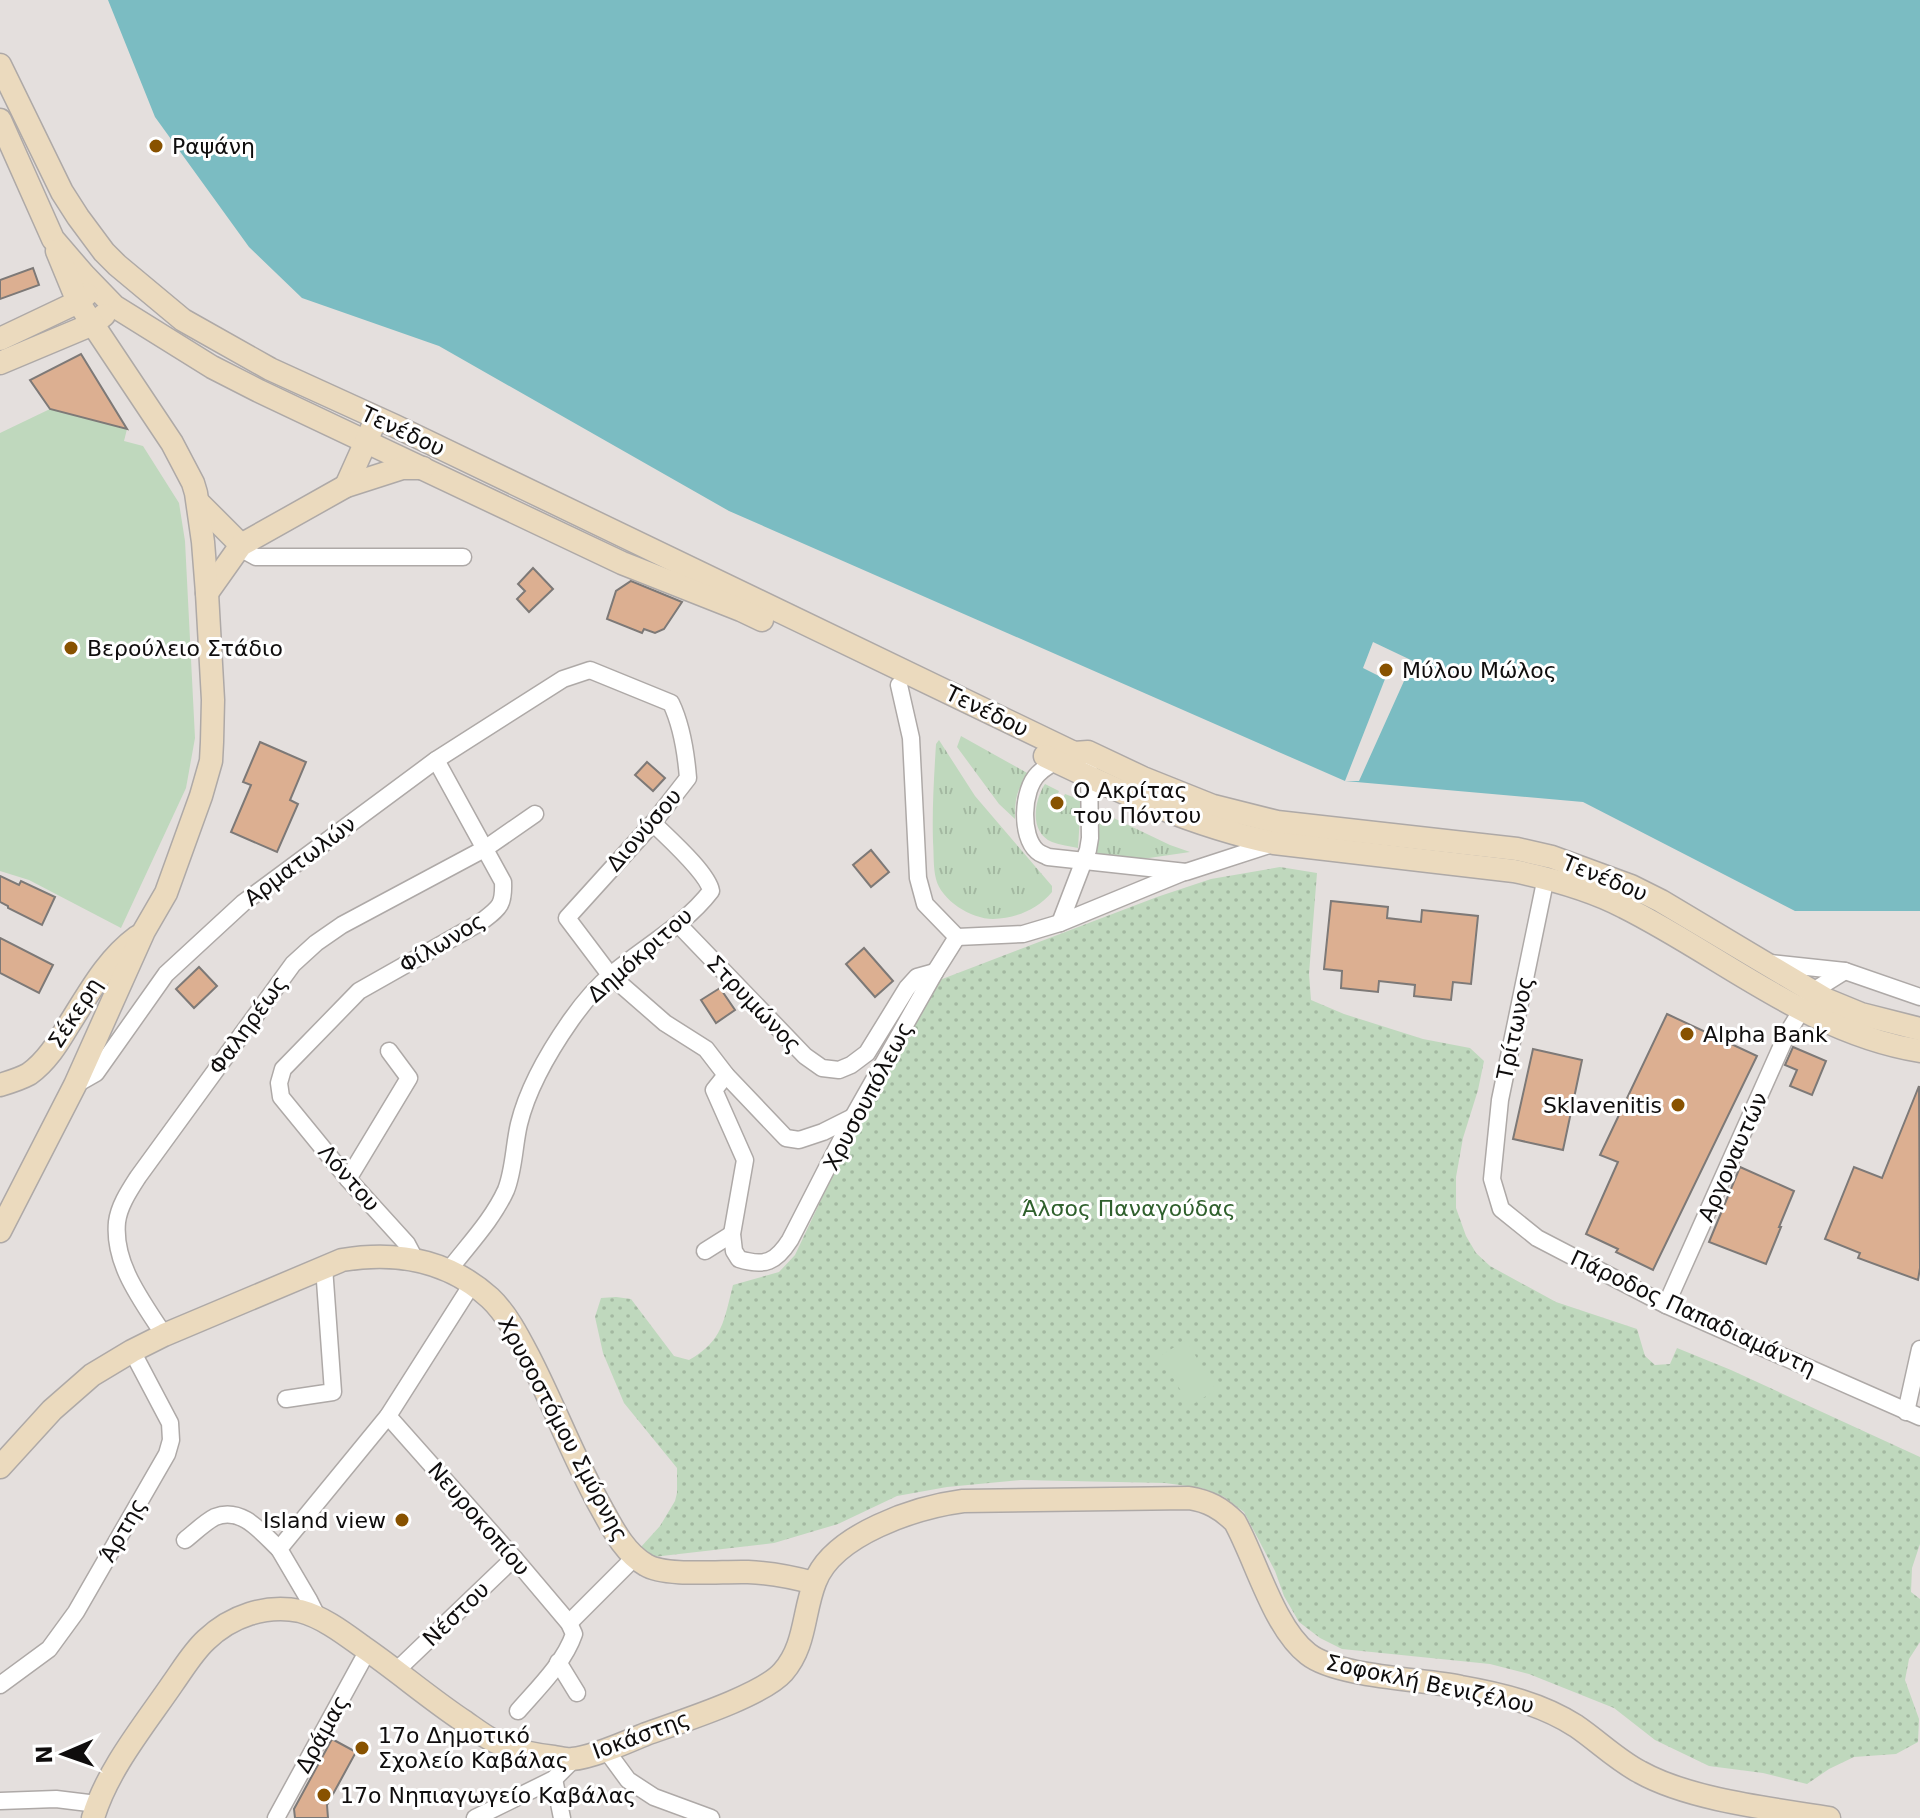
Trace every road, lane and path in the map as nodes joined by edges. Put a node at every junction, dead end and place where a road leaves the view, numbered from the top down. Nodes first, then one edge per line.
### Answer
1 (0, 65) edge
2 (0, 120) edge
3 (53, 239) junction
4 (110, 258) junction
5 (134, 281) junction
6 (95, 287) junction
7 (78, 302) junction
8 (114, 306) junction
9 (93, 324) junction
10 (0, 339) edge
11 (0, 363) edge
12 (376, 418) junction
13 (366, 442) junction
14 (425, 468) junction
15 (346, 486) junction
16 (198, 502) junction
17 (241, 545) junction
18 (463, 557) dead end
19 (207, 593) junction
20 (563, 679) joint
21 (899, 685) junction
22 (1073, 755) junction
23 (436, 760) junction
24 (1089, 776) junction
25 (535, 814) dead end
26 (653, 823) junction
27 (1274, 843) junction
28 (486, 848) junction
29 (1083, 861) junction
30 (1186, 872) junction
31 (1546, 877) junction
32 (1060, 923) junction
33 (678, 924) junction
34 (144, 931) junction
35 (957, 937) junction
36 (1765, 963) junction
37 (1845, 971) junction
38 (935, 972) junction
39 (610, 975) junction
40 (1920, 997) edge
41 (1807, 1000) junction
42 (1920, 1029) edge
43 (389, 1051) dead end
44 (1920, 1051) edge
45 (726, 1075) junction
46 (0, 1085) edge
47 (75, 1085) junction
48 (281, 1097) joint
49 (853, 1117) junction
50 (348, 1179) junction
51 (1492, 1179) joint
52 (0, 1231) edge
53 (732, 1234) junction
54 (705, 1251) dead end
55 (416, 1261) junction
56 (324, 1267) junction
57 (449, 1270) junction
58 (472, 1284) junction
59 (1666, 1305) junction
60 (164, 1335) junction
61 (1920, 1349) edge
62 (132, 1351) junction
63 (286, 1399) dead end
64 (1913, 1414) edge
65 (388, 1416) junction
66 (0, 1467) edge
67 (1189, 1498) joint
68 (185, 1540) dead end
69 (279, 1549) junction
70 (635, 1557) junction
71 (514, 1558) junction
72 (814, 1583) junction
73 (318, 1618) junction
74 (569, 1623) junction
75 (368, 1650) junction
76 (558, 1662) junction
77 (397, 1670) junction
78 (0, 1685) edge
79 (577, 1693) dead end
80 (518, 1711) dead end
81 (606, 1750) junction
82 (573, 1760) junction
83 (554, 1779) junction
84 (0, 1801) edge
85 (95, 1811) edge
86 (276, 1818) edge
87 (475, 1818) edge
88 (562, 1818) edge
89 (711, 1818) edge
90 (1829, 1818) edge

1 - 4 street
2 - 3 street
3 - 6 street
3 - 7 street
4 - 5 street, Τενέδου
4 - 6 street
5 - 8 street
5 - 12 street, Τενέδου
6 - 7 street
6 - 8 street, Τενέδου
7 - 9 street
7 - 10 street
8 - 9 street
8 - 13 street, Τενέδου
9 - 11 street
9 - 16 street
12 - 13 street
12 - 22 street, Τενέδου
13 - 14 street, Τενέδου
13 - 15 street
14 - 15 street
14 - 21 street, Τενέδου
15 - 17 street
16 - 17 street
16 - 19 street
17 - 18 street
17 - 19 street
19 - 34 street
20 - 23 street, Αρματωλών
20 - 26 street, Διονύσου
21 - 22 street, Τενέδου
21 - 35 street
22 - 24 street, Τενέδου
22 - 24 street
22 - 29 street
22 - 36 street, Τενέδου
23 - 28 street, Φίλωνος
23 - 47 street, Αρματωλών
24 - 27 street, Τενέδου
24 - 29 street
25 - 28 street, Φαληρέως
26 - 33 street, Δημόκριτου
26 - 39 street, Διονύσου
27 - 30 street
27 - 31 street, Τενέδου
28 - 48 street, Φίλωνος
28 - 60 street, Φαληρέως
29 - 30 street
29 - 32 street
30 - 32 street
31 - 41 street, Τενέδου
31 - 51 street, Τρίτωνος
32 - 35 street
33 - 38 street, Στρυμώνος
33 - 39 street, Δημόκριτου
34 - 46 street, Σέκερη
34 - 47 street
35 - 38 street, Χρυσουπόλεως
36 - 37 street
36 - 41 street, Τενέδου
37 - 40 street
37 - 41 street
38 - 49 street, Χρυσουπόλεως
39 - 45 street
39 - 57 street, Δημόκριτου
41 - 42 street, Τενέδου
41 - 44 street, Τενέδου
41 - 59 street, Αργοναυτών
43 - 50 street
45 - 49 street
45 - 53 street
47 - 52 street
48 - 50 street, Λόντου
49 - 53 street, Χρυσουπόλεως
50 - 55 street, Λόντου
51 - 59 street, Πάροδος Παπαδιαμάντη
53 - 54 street
55 - 56 street, Χρυσοστόμου Σμύρνης
55 - 57 street, Χρυσοστόμου Σμύρνης
56 - 60 street, Χρυσοστόμου Σμύρνης
56 - 63 street
57 - 58 street, Χρυσοστόμου Σμύρνης
58 - 65 street
58 - 70 street, Χρυσοστόμου Σμύρνης
59 - 64 street, Πάροδος Παπαδιαμάντη
60 - 62 street, Χρυσοστόμου Σμύρνης
61 - 64 street
62 - 66 street, Χρυσοστόμου Σμύρνης
62 - 78 street, Άρτης
65 - 69 street
65 - 71 street, Νευροκοπίου
67 - 72 street, Ιοκάστης
67 - 90 street, Σοφοκλή Βενιζέλου
68 - 69 street
69 - 73 street
70 - 72 street, Χρυσοστόμου Σμύρνης
70 - 74 street
71 - 74 street, Νευροκοπίου
71 - 77 street, Νέστου
72 - 81 street, Ιοκάστης
73 - 75 street, Ιοκάστης
73 - 85 street, Ιοκάστης
74 - 76 street
75 - 77 street, Ιοκάστης
75 - 86 street, Δράμας
76 - 79 street
76 - 80 street
77 - 82 street, Ιοκάστης
81 - 82 street, Ιοκάστης
81 - 89 street
82 - 83 street
83 - 87 street
83 - 88 street
84 - 85 street

